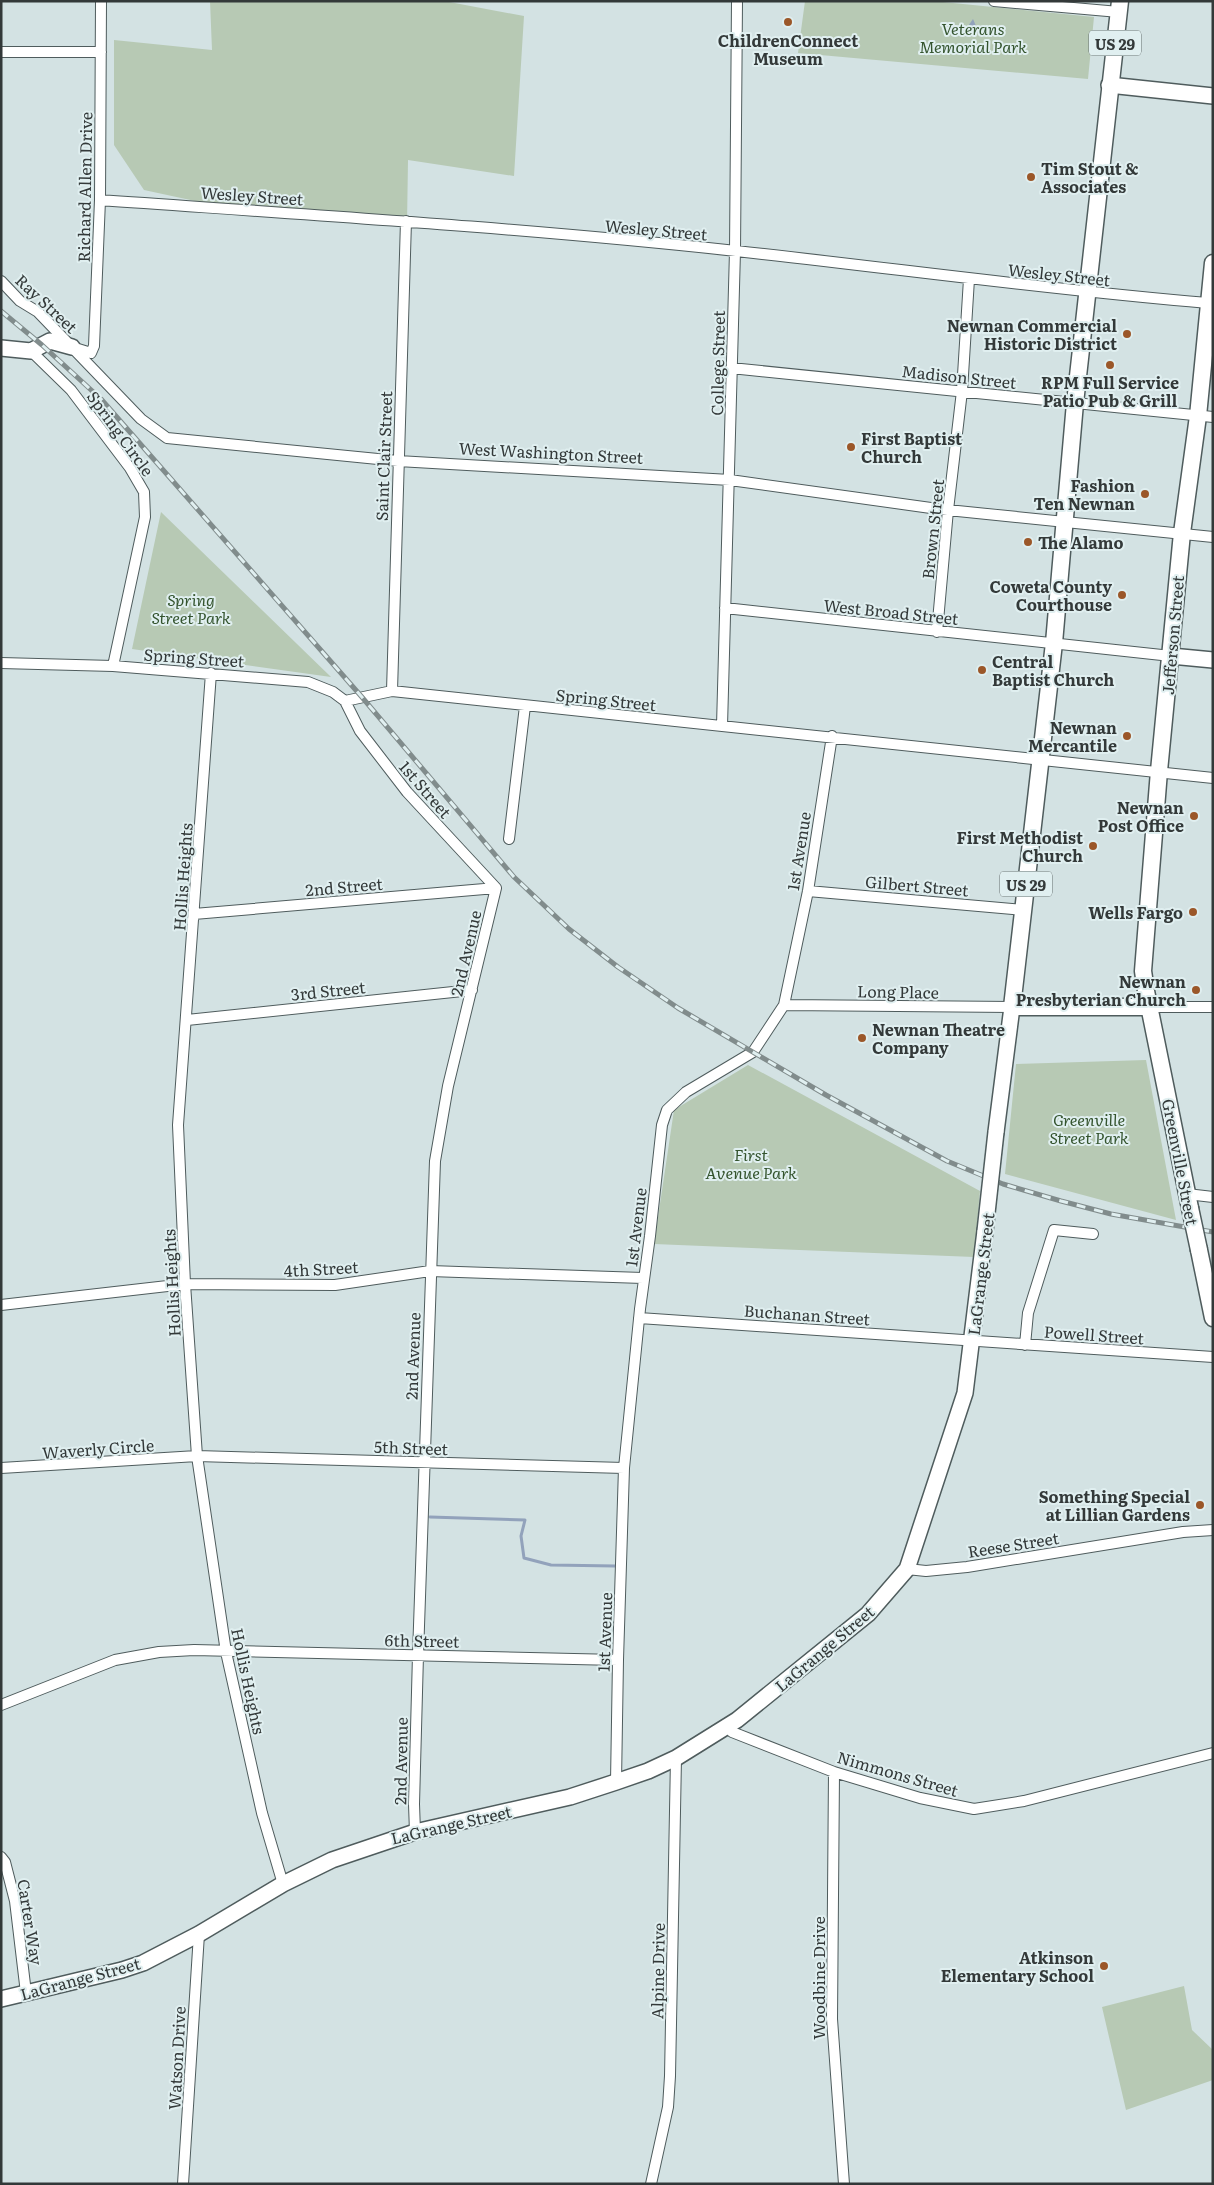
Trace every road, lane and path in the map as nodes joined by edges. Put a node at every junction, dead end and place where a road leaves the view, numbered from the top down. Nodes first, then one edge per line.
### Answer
1 (101, 1) edge
2 (737, 1) edge
3 (994, 1) edge
4 (1119, 6) edge
5 (1, 52) edge
6 (101, 52) junction
7 (1109, 85) junction
8 (1213, 96) edge
9 (100, 200) junction
10 (406, 221) junction
11 (735, 251) junction
12 (1213, 263) edge
13 (968, 279) junction
14 (1, 281) edge
15 (1088, 292) junction
16 (1208, 303) junction
17 (72, 347) junction
18 (1, 348) edge
19 (31, 351) junction
20 (731, 368) junction
21 (962, 391) junction
22 (1075, 403) junction
23 (1206, 417) edge
24 (398, 461) junction
25 (730, 480) junction
26 (948, 510) junction
27 (1065, 521) junction
28 (1182, 533) junction
29 (1213, 537) edge
30 (725, 608) junction
31 (937, 632) junction
32 (1054, 642) junction
33 (1171, 656) junction
34 (1213, 660) edge
35 (1, 663) edge
36 (113, 666) junction
37 (211, 673) junction
38 (392, 690) junction
39 (345, 701) junction
40 (525, 706) junction
41 (722, 726) junction
42 (832, 736) junction
43 (1040, 760) junction
44 (1159, 771) junction
45 (1213, 778) edge
46 (508, 838) dead end
47 (496, 888) junction
48 (808, 891) junction
49 (1023, 910) junction
50 (194, 914) junction
51 (1144, 971) junction
52 (472, 990) junction
53 (784, 1005) junction
54 (1150, 1006) junction
55 (1131, 1007) junction
56 (1213, 1007) edge
57 (1012, 1008) junction
58 (187, 1020) junction
59 (1213, 1197) edge
60 (1188, 1201) junction
61 (1093, 1234) dead end
62 (430, 1271) junction
63 (643, 1278) junction
64 (185, 1284) junction
65 (1, 1304) edge
66 (639, 1318) junction
67 (1213, 1318) edge
68 (972, 1342) junction
69 (1025, 1345) junction
70 (1213, 1357) edge
71 (197, 1456) junction
72 (424, 1463) junction
73 (1, 1468) edge
74 (624, 1468) junction
75 (1213, 1530) edge
76 (907, 1569) junction
77 (226, 1652) junction
78 (418, 1655) junction
79 (618, 1660) junction
80 (1, 1705) edge
81 (727, 1726) junction
82 (1213, 1753) edge
83 (676, 1758) junction
84 (834, 1772) junction
85 (616, 1782) junction
86 (415, 1832) junction
87 (1, 1857) edge
88 (283, 1884) junction
89 (199, 1934) junction
90 (26, 1993) junction
91 (1, 1999) edge
92 (183, 2184) edge
93 (651, 2184) edge
94 (844, 2184) edge

1 - 6 street, Richard Allen Drive
2 - 11 street, College Street
3 - 4 street
4 - 7 main road, US 29
5 - 6 street
6 - 9 street, Richard Allen Drive
7 - 8 street
7 - 15 main road, US 29
9 - 10 street, Wesley Street
9 - 17 street, Richard Allen Drive
10 - 11 street, Wesley Street
10 - 24 street, Saint Clair Street
11 - 13 street, Wesley Street
11 - 20 street, College Street
12 - 16 main road, Jefferson Street
13 - 15 street, Wesley Street
13 - 21 street, Brown Street
14 - 17 street, Ray Street
15 - 16 street, Wesley Street
15 - 22 main road, US 29
16 - 23 main road, Jefferson Street
17 - 19 street
17 - 24 street, West Washington Street
18 - 19 street
19 - 36 street, Spring Circle
20 - 21 street, Madison Street
20 - 25 street, College Street
21 - 22 street, Madison Street
21 - 26 street, Brown Street
22 - 23 street, Madison Street
22 - 27 main road, US 29
23 - 28 main road, Jefferson Street
24 - 25 street, West Washington Street
24 - 38 street, Saint Clair Street
25 - 26 street, West Washington Street
25 - 30 street, College Street
26 - 27 street, West Washington Street
26 - 31 street, Brown Street
27 - 28 street, West Washington Street
27 - 32 main road, US 29
28 - 29 street, West Washington Street
28 - 33 main road, Jefferson Street
30 - 31 street, West Broad Street
30 - 41 street, College Street
31 - 32 street, West Broad Street
32 - 33 street, West Broad Street
32 - 43 main road, LaGrange Street / US 29
33 - 34 street
33 - 44 main road, Jefferson Street
35 - 36 street, Spring Street
36 - 37 street, Spring Street
37 - 39 street, Spring Street
37 - 50 street, Hollis Heights
38 - 39 street, Spring Street
38 - 40 street, Spring Street
39 - 47 street, 1st Street
40 - 41 street, Spring Street
40 - 46 street
41 - 42 street, Spring Street
42 - 43 street, Spring Street
42 - 48 street, 1st Avenue
43 - 44 street, Spring Street
43 - 49 main road, LaGrange Street / US 29
44 - 45 street, Spring Street
44 - 51 main road, Jefferson Street
47 - 50 street, 2nd Street
47 - 52 street, 2nd Avenue
48 - 49 street, Gilbert Street
48 - 53 street, 1st Avenue
49 - 57 main road, LaGrange Street / US 29
50 - 58 street, Hollis Heights
51 - 54 main road, Jefferson Street
51 - 55 main road
52 - 58 street, 3rd Street
52 - 62 street, 2nd Avenue
53 - 57 street, Long Place
53 - 63 street, 1st Avenue
54 - 55 main road
54 - 56 street
54 - 60 main road, Greenville Street
55 - 57 main road
57 - 68 street, LaGrange Street, bridge
58 - 64 street, Hollis Heights
59 - 60 street
60 - 67 main road, Greenville Street, bridge
61 - 69 street
62 - 63 street, 4th Street
62 - 64 street, 4th Street
62 - 72 street, 2nd Avenue
63 - 66 street, 1st Avenue
64 - 65 street, 4th Street
64 - 71 street, Hollis Heights
66 - 68 street, Buchanan Street
66 - 74 street, 1st Avenue
68 - 69 street, Powell Street
68 - 76 street, LaGrange Street
69 - 70 street, Powell Street
71 - 72 street, 5th Street
71 - 73 street, Waverly Circle
71 - 77 street, Hollis Heights
72 - 74 street, 5th Street
72 - 78 street, 2nd Avenue
74 - 79 street, 1st Avenue
75 - 76 street, Reese Street
76 - 81 street, LaGrange Street
77 - 78 street, 6th Street
77 - 80 street
77 - 88 street, Hollis Heights
78 - 79 street, 6th Street
78 - 86 street, 2nd Avenue
79 - 85 street, 1st Avenue
81 - 83 street, LaGrange Street
81 - 84 street, Nimmons Street
82 - 84 street, Nimmons Street
83 - 85 street, LaGrange Street
83 - 93 street, Alpine Drive
84 - 94 street, Woodbine Drive
85 - 86 street, LaGrange Street
86 - 88 street, LaGrange Street
87 - 90 street, Carter Way
88 - 89 street, LaGrange Street
89 - 90 street, LaGrange Street
89 - 92 street, Watson Drive
90 - 91 street, LaGrange Street

